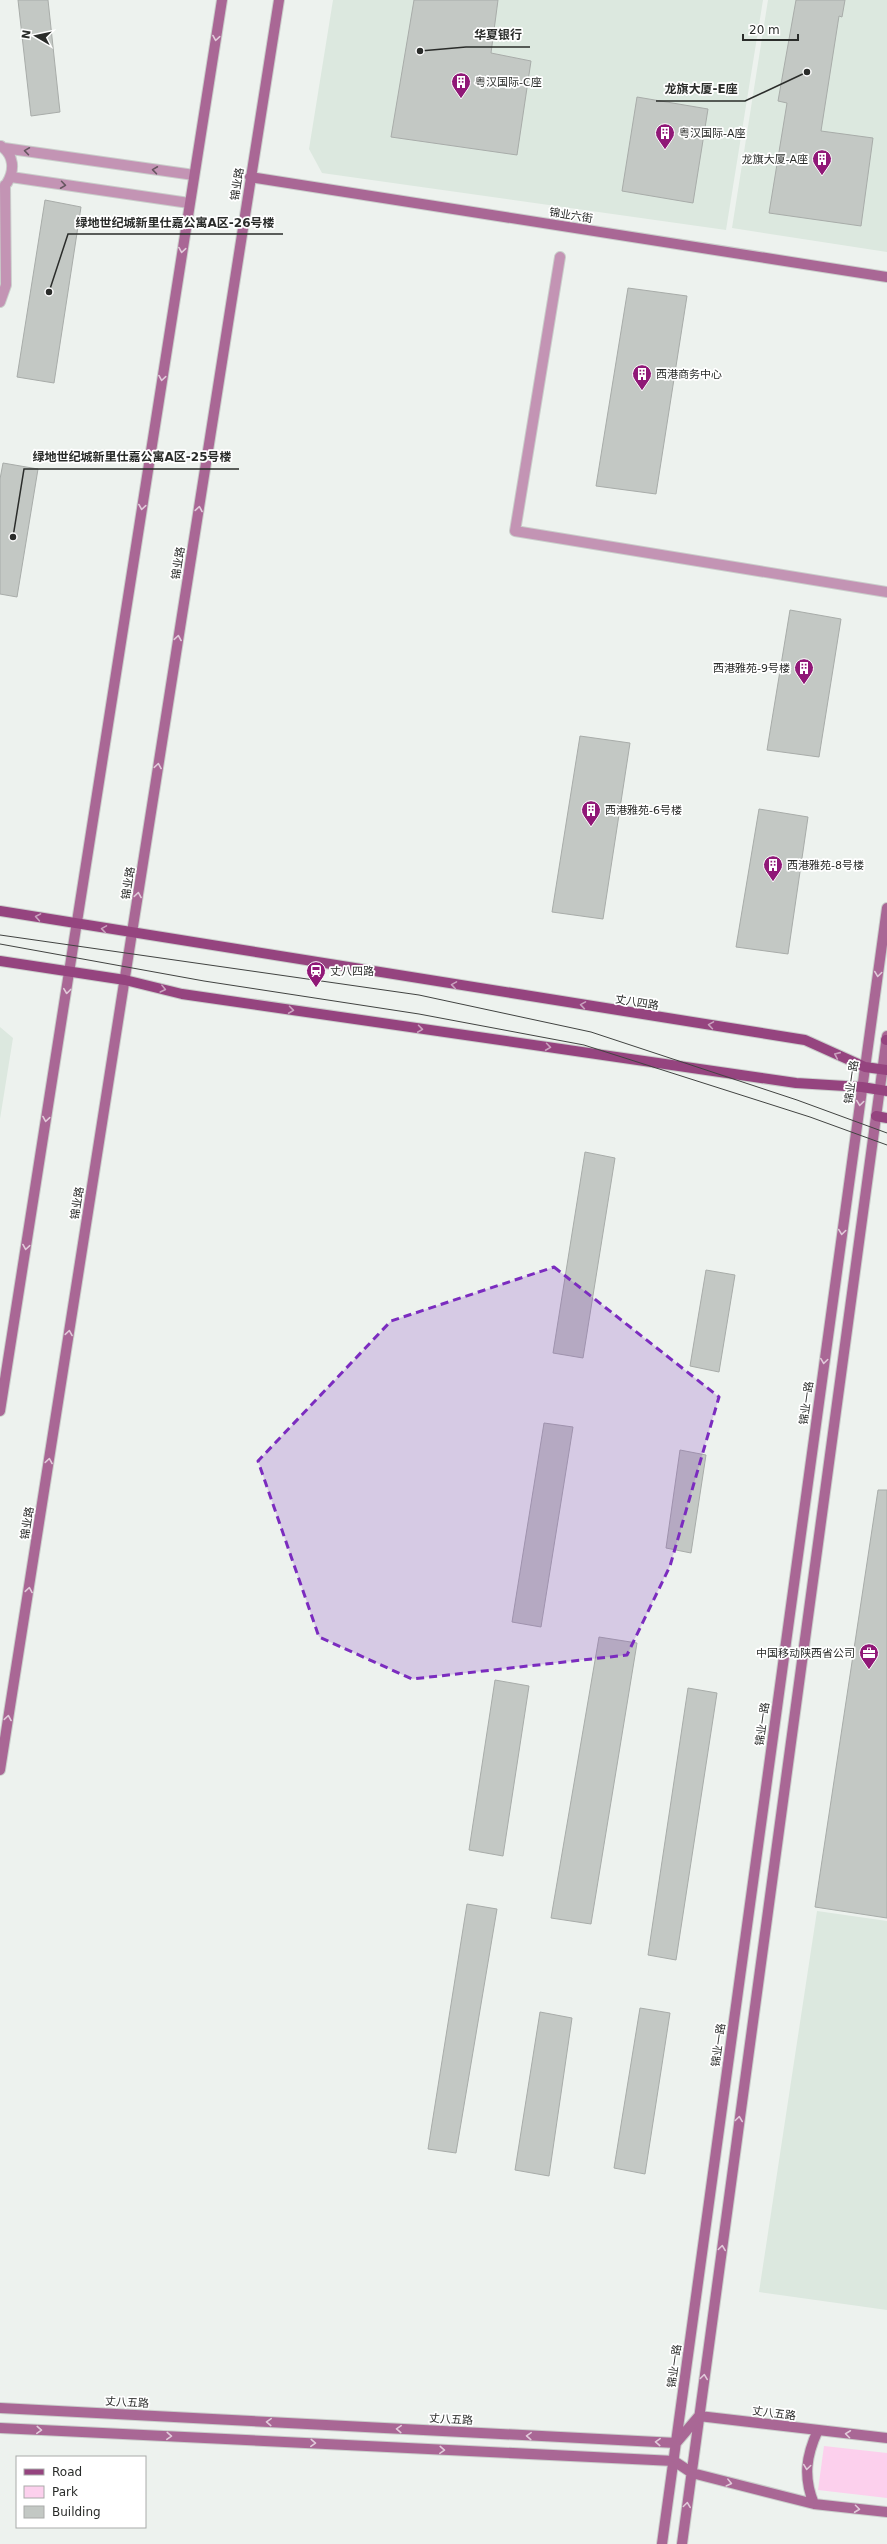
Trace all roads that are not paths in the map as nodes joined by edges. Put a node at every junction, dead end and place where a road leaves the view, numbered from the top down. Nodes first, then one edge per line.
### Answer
1 (222, 0) edge
2 (279, 0) edge
3 (2, 147) edge
4 (194, 175) junction
5 (250, 177) junction
6 (5, 184) edge
7 (189, 203) junction
8 (560, 257) dead end
9 (887, 276) edge
10 (0, 302) edge
11 (887, 592) edge
12 (887, 908) edge
13 (0, 911) edge
14 (76, 924) junction
15 (133, 933) junction
16 (0, 961) edge
17 (69, 972) junction
18 (125, 980) junction
19 (887, 1036) edge
20 (887, 1040) edge
21 (865, 1067) junction
22 (885, 1069) edge
23 (862, 1087) junction
24 (883, 1090) edge
25 (876, 1116) junction
26 (887, 1118) edge
27 (0, 1411) edge
28 (0, 1770) edge
29 (0, 2408) edge
30 (699, 2416) junction
31 (0, 2428) edge
32 (818, 2430) junction
33 (887, 2438) edge
34 (676, 2443) junction
35 (674, 2461) junction
36 (692, 2473) junction
37 (814, 2504) junction
38 (887, 2512) edge
39 (662, 2544) edge
40 (682, 2544) edge

1 -> 4 street
2 - 5 street, 锦业路
4 -> 3 street
3 - 6 street
4 - 7 street
5 - 9 street, 锦业六街
15 -> 5 street, 锦业路
6 -> 7 street
6 - 10 street
7 -> 14 street
8 - 11 street
12 -> 21 street, 锦业一路
14 -> 13 main road, 丈八四路
15 -> 14 main road, 丈八四路
14 - 17 street
15 - 18 street, 锦业路
21 -> 15 main road, 丈八四路
16 - 17 main road
17 - 18 main road
17 -> 27 street
18 -> 23 main road
28 -> 18 street, 锦业路
19 - 20 street
20 - 22 street
21 - 22 main road, 丈八四路
21 - 23 street, 锦业一路
22 - 24 street
23 - 24 main road
23 -> 34 street, 锦业一路
24 - 25 street
25 - 26 main road
30 -> 25 street
34 -> 29 street, 丈八五路
30 - 32 street, 丈八五路
30 - 34 street
30 - 36 street
31 -> 35 street
33 -> 32 street, 丈八五路
32 -> 37 street
34 - 35 street, 锦业一路
35 - 36 street
35 - 39 street, 锦业一路
36 -> 37 street
40 -> 36 street
37 -> 38 street

